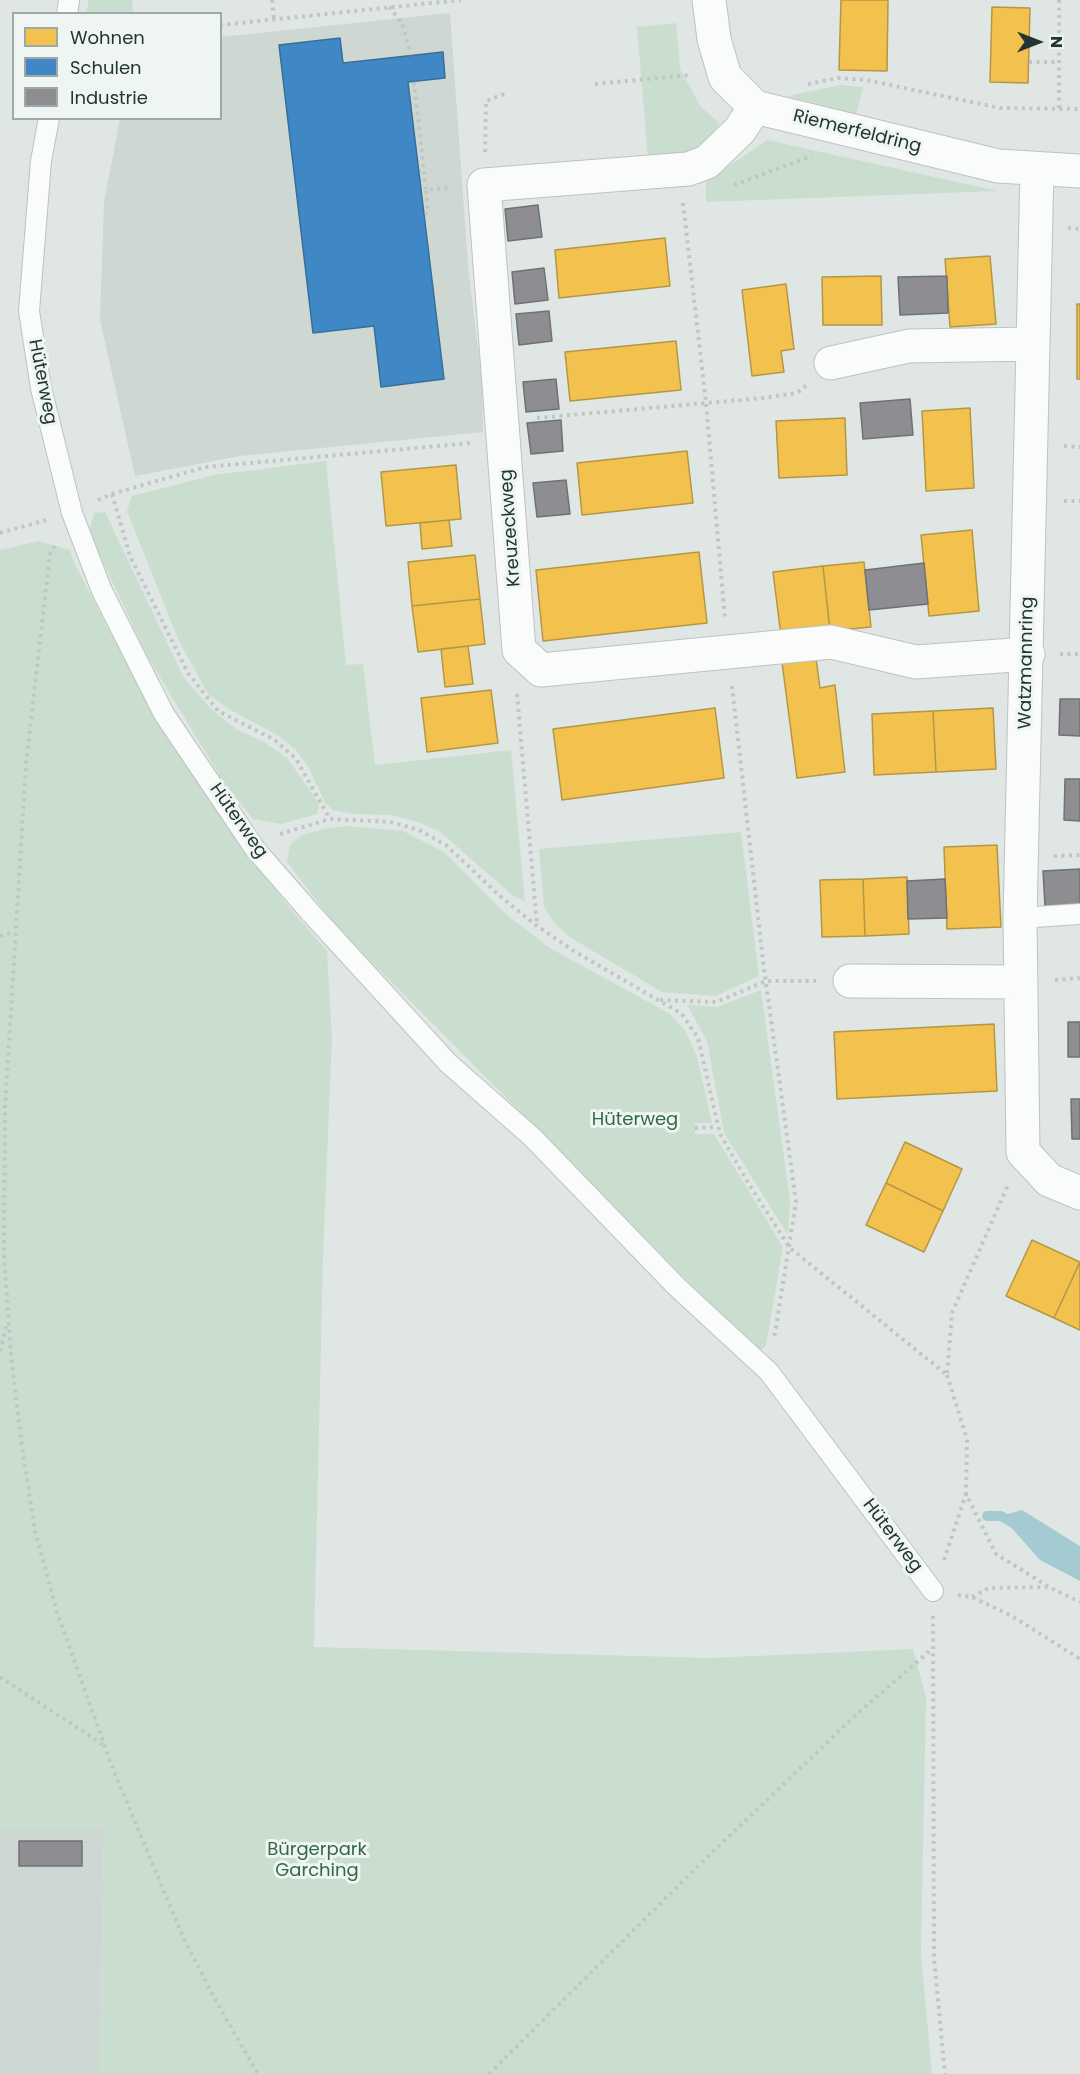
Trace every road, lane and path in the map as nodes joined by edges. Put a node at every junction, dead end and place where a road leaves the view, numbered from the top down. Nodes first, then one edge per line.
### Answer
1 (272, 0) edge
2 (461, 0) edge
3 (709, 0) edge
4 (1059, 0) edge
5 (389, 7) junction
6 (274, 19) junction
7 (222, 25) edge
8 (411, 55) dead end
9 (1029, 62) dead end
10 (1059, 62) junction
11 (692, 75) dead end
12 (414, 82) dead end
13 (595, 84) dead end
14 (798, 86) dead end
15 (507, 93) dead end
16 (755, 107) junction
17 (1059, 108) junction
18 (1080, 109) edge
19 (49, 120) edge
20 (813, 156) dead end
21 (1037, 169) junction
22 (1080, 171) edge
23 (691, 184) junction
24 (484, 185) junction
25 (726, 188) dead end
26 (426, 190) junction
27 (683, 204) junction
28 (425, 214) dead end
29 (1032, 344) junction
30 (831, 363) joint
31 (706, 403) junction
32 (504, 430) junction
33 (112, 494) junction
34 (1054, 501) dead end
35 (1080, 501) edge
36 (72, 513) junction
37 (0, 533) edge
38 (728, 653) junction
39 (1028, 654) junction
40 (541, 670) junction
41 (330, 819) junction
42 (255, 849) junction
43 (1080, 914) edge
44 (1020, 918) junction
45 (537, 926) junction
46 (14, 932) junction
47 (0, 936) edge
48 (766, 981) junction
49 (850, 981) joint
50 (1021, 982) junction
51 (660, 1000) junction
52 (717, 1127) junction
53 (695, 1128) dead end
54 (1023, 1152) junction
55 (1080, 1193) edge
56 (790, 1248) junction
57 (9, 1318) junction
58 (0, 1351) edge
59 (769, 1372) junction
60 (947, 1375) junction
61 (966, 1494) junction
62 (1049, 1587) junction
63 (933, 1591) junction
64 (972, 1597) junction
65 (1080, 1602) edge
66 (932, 1649) junction
67 (1080, 1659) edge
68 (0, 1677) edge
69 (105, 1747) junction
70 (258, 2074) edge
71 (489, 2074) edge
72 (945, 2074) edge

1 - 6 path
2 - 5 path
3 - 16 street
4 - 10 path
5 - 6 path
5 - 8 path
6 - 7 path
9 - 10 path
10 - 17 path
11 - 13 path
12 - 26 path
14 - 17 path
15 - 24 path
16 - 21 street, Riemerfeldring
16 - 23 street
17 - 18 path
19 - 36 lane, Hüterweg
20 - 25 path
21 - 22 street, Riemerfeldring
21 - 29 street, Watzmannring
23 - 24 street
23 - 27 path
23 - 27 path
24 - 26 path
24 - 32 street, Kreuzeckweg
26 - 28 path
27 - 31 path
29 - 30 street
29 - 39 street, Watzmannring
30 - 31 path
31 - 32 path
31 - 38 path
32 - 33 path
32 - 40 street, Kreuzeckweg
33 - 36 path
33 - 41 path
34 - 35 path
36 - 37 path
36 - 42 lane, Hüterweg
36 - 46 path
38 - 39 street
38 - 40 street
38 - 48 path
39 - 44 street, Watzmannring
40 - 45 path
41 - 42 path
41 - 45 path
42 - 59 lane, Hüterweg
43 - 44 lane
44 - 50 street, Watzmannring
45 - 51 path
46 - 47 path
46 - 57 path
48 - 49 path
48 - 51 path
48 - 56 path
49 - 50 street
50 - 54 street, Watzmannring
51 - 52 path
52 - 53 path
52 - 56 path
54 - 55 street
54 - 60 path
56 - 59 path
56 - 60 path
57 - 58 path
57 - 69 path
59 - 63 lane, Hüterweg
60 - 61 path
61 - 62 path
61 - 63 path
62 - 64 path
62 - 65 path
63 - 64 path
63 - 66 path
64 - 67 path
66 - 71 path
66 - 72 path
68 - 69 path
69 - 70 path

